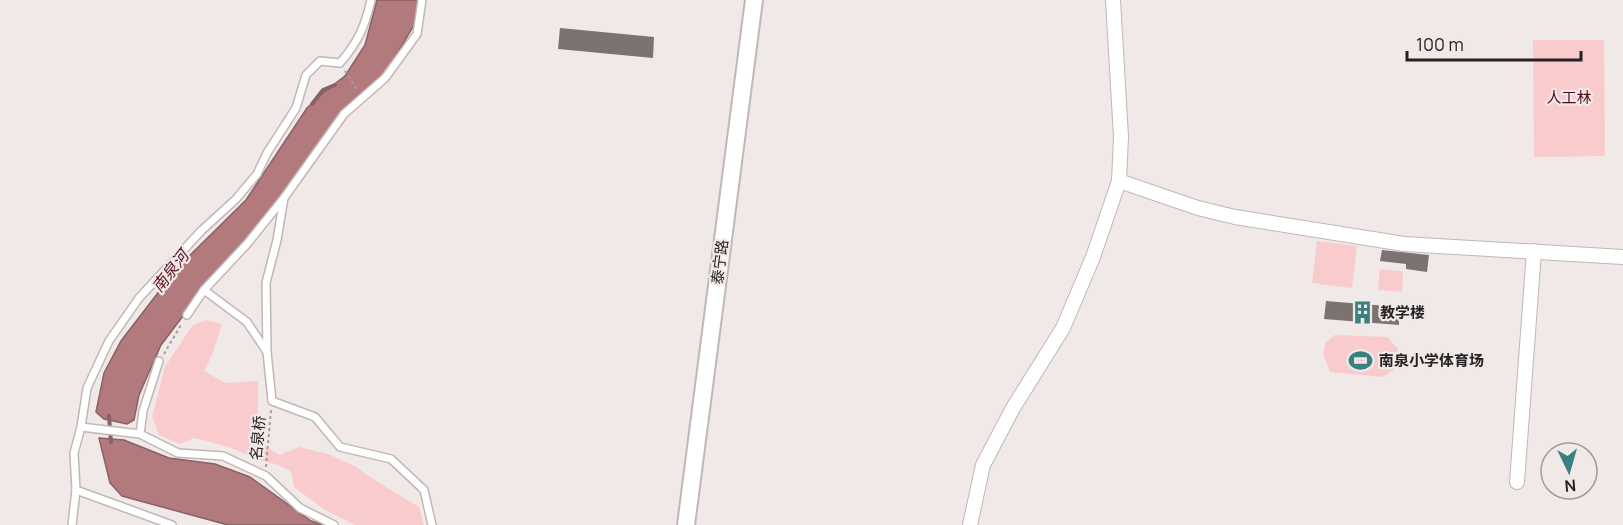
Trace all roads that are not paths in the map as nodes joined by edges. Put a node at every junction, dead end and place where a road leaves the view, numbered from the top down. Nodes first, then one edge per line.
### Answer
1 (372, 0) edge
2 (422, 0) edge
3 (754, 0) edge
4 (1113, 0) edge
5 (1119, 181) junction
6 (284, 198) junction
7 (1534, 251) junction
8 (1623, 257) edge
9 (204, 290) junction
10 (187, 315) road end
11 (267, 352) junction
12 (159, 361) road end
13 (81, 428) junction
14 (140, 434) junction
15 (1517, 482) dead end
16 (76, 490) junction
17 (72, 525) edge
18 (172, 525) edge
19 (334, 525) edge
20 (432, 525) edge
21 (686, 525) edge
22 (970, 525) edge

1 - 13 lane
2 - 6 lane
3 - 21 street, 泰宁路
4 - 5 street
5 - 7 street
5 - 22 street
6 - 9 lane
6 - 11 lane
7 - 8 street
7 - 15 street
9 - 10 lane
9 - 11 lane
11 - 20 lane
12 - 14 lane
13 - 14 lane
13 - 16 lane
14 - 19 lane
16 - 17 lane
16 - 18 lane

